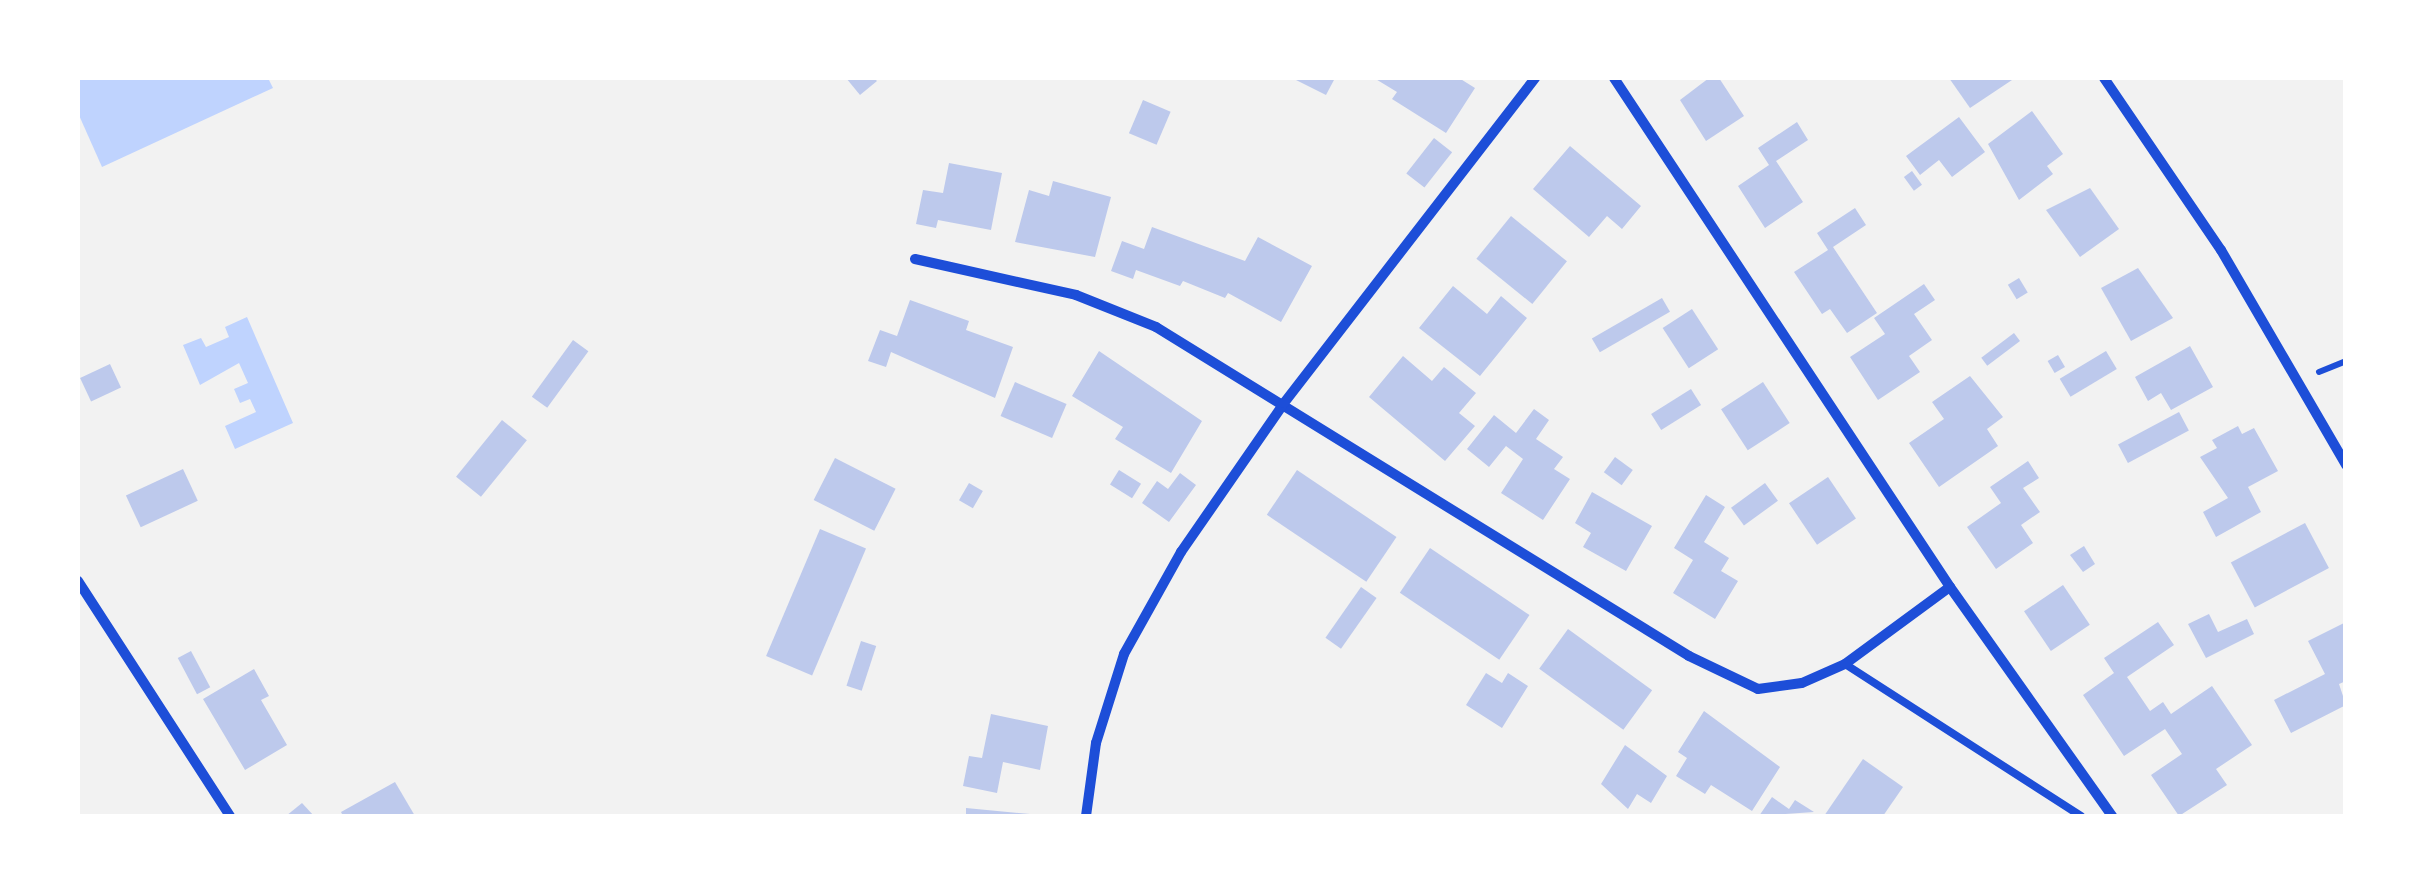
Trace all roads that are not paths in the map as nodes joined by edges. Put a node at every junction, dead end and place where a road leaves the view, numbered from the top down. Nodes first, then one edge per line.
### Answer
1 (1535, 78) edge
2 (1614, 78) edge
3 (2104, 78) edge
4 (915, 259) dead end
5 (1284, 403) junction
6 (2346, 465) edge
7 (78, 581) edge
8 (1950, 587) junction
9 (1845, 664) junction
10 (230, 816) edge
11 (1086, 816) edge
12 (2081, 816) edge
13 (2112, 816) edge

1 - 5 street
2 - 8 street
3 - 6 street
4 - 5 street
5 - 9 street
5 - 11 street
7 - 10 street
8 - 9 street
8 - 13 street
9 - 12 lane

